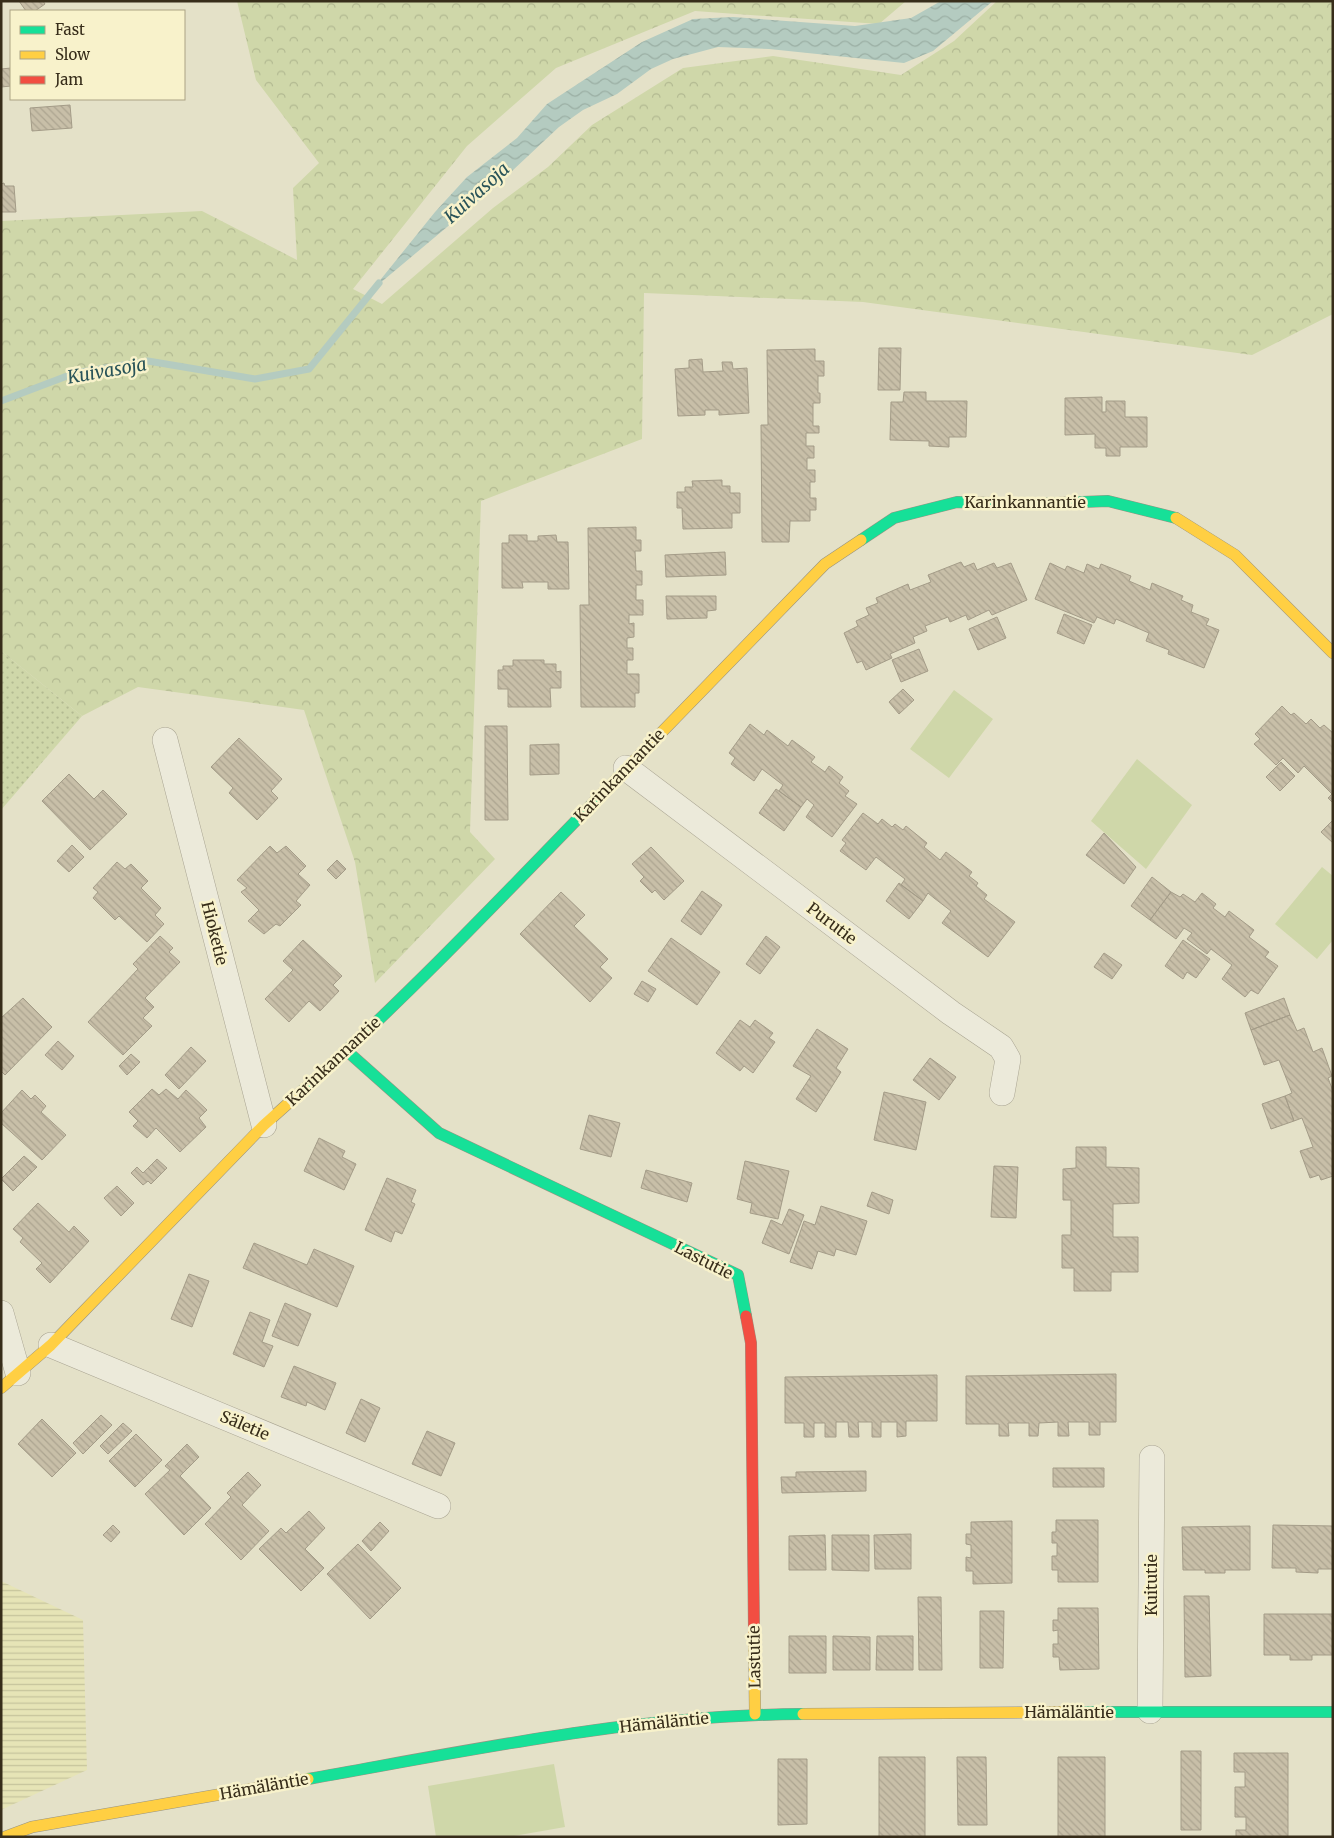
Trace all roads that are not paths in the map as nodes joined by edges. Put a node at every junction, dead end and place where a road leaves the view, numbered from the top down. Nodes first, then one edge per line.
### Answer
1 (1333, 653) edge
2 (165, 740) dead end
3 (626, 768) junction
4 (346, 1051) junction
5 (1002, 1093) dead end
6 (264, 1125) junction
7 (1, 1313) edge
8 (51, 1345) junction
9 (9, 1380) edge
10 (1152, 1458) dead end
11 (438, 1506) dead end
12 (1150, 1711) junction
13 (1333, 1712) edge
14 (755, 1714) junction
15 (5, 1837) edge

1 - 3 street, Karinkannantie
2 - 6 street, Hioketie
3 - 4 street, Karinkannantie
3 - 5 street, Purutie
4 - 6 street, Karinkannantie
4 - 14 street, Lastutie
6 - 8 street, Karinkannantie
7 - 9 street
8 - 9 street, Karinkannantie
8 - 11 street, Säletie
10 - 12 street, Kuitutie
12 - 13 street, Hämäläntie
12 - 14 street, Hämäläntie
14 - 15 street, Hämäläntie

